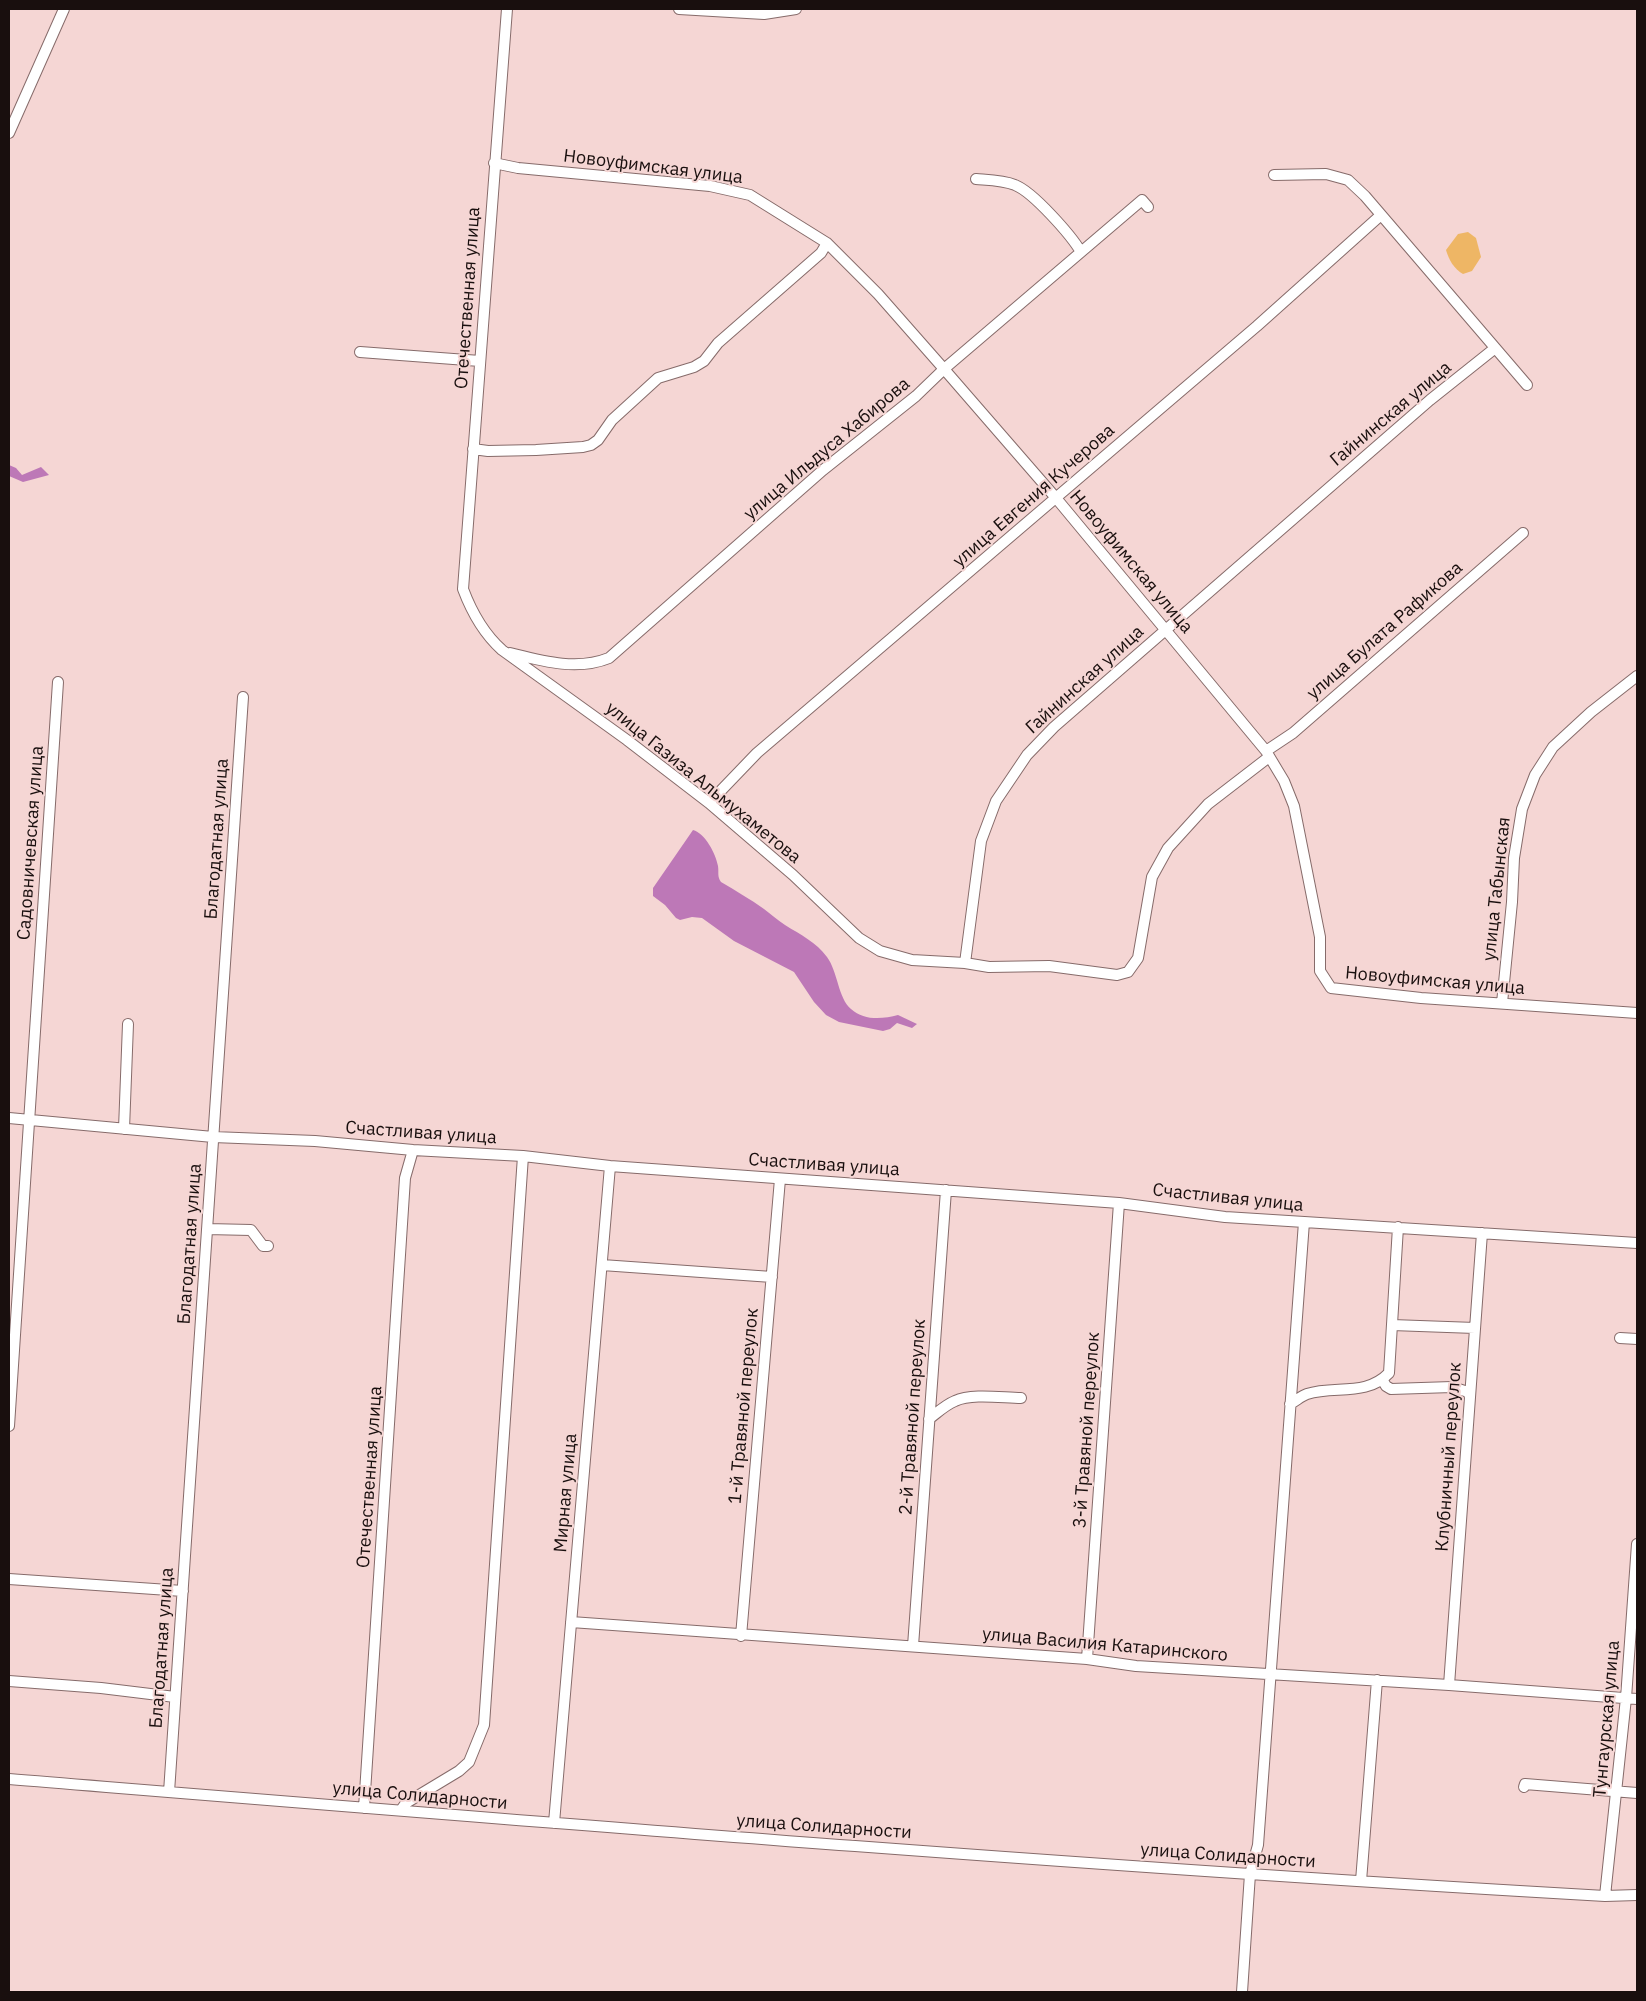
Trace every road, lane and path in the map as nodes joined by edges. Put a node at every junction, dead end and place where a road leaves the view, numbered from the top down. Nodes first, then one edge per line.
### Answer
1 (64, 9) edge
2 (507, 9) edge
3 (679, 9) edge
4 (796, 9) edge
5 (9, 133) edge
6 (494, 163) junction
7 (1274, 176) dead end
8 (976, 179) dead end
9 (1148, 207) dead end
10 (1381, 215) junction
11 (827, 243) junction
12 (1081, 252) junction
13 (1494, 348) junction
14 (360, 352) dead end
15 (480, 361) junction
16 (944, 369) junction
17 (1527, 385) dead end
18 (473, 449) junction
19 (1056, 498) junction
20 (1523, 533) dead end
21 (463, 589) joint
22 (1166, 629) junction
23 (502, 650) junction
24 (1637, 676) edge
25 (58, 682) dead end
26 (243, 697) dead end
27 (1268, 754) junction
28 (709, 803) junction
29 (965, 963) junction
30 (1502, 1003) junction
31 (1637, 1013) edge
32 (128, 1024) dead end
33 (9, 1118) edge
34 (30, 1120) junction
35 (124, 1128) junction
36 (213, 1137) junction
37 (413, 1150) junction
38 (523, 1156) junction
39 (610, 1166) junction
40 (780, 1179) junction
41 (946, 1190) junction
42 (1120, 1203) junction
43 (1304, 1222) junction
44 (1398, 1227) junction
45 (207, 1229) junction
46 (1482, 1233) junction
47 (1637, 1243) edge
48 (268, 1246) dead end
49 (602, 1265) junction
50 (772, 1277) junction
51 (1392, 1325) junction
52 (1475, 1328) junction
53 (1620, 1338) dead end
54 (1637, 1339) edge
55 (1382, 1379) junction
56 (1470, 1397) junction
57 (1022, 1398) dead end
58 (1290, 1404) junction
59 (929, 1420) junction
60 (9, 1426) edge
61 (1637, 1544) edge
62 (9, 1579) edge
63 (183, 1591) junction
64 (1635, 1605) edge
65 (571, 1622) junction
66 (741, 1636) junction
67 (912, 1646) junction
68 (1087, 1659) junction
69 (1270, 1675) junction
70 (1378, 1680) junction
71 (9, 1681) edge
72 (1450, 1685) junction
73 (175, 1697) junction
74 (1626, 1698) junction
75 (1637, 1699) edge
76 (9, 1779) edge
77 (1524, 1787) dead end
78 (169, 1792) junction
79 (1617, 1792) junction
80 (1637, 1793) edge
81 (364, 1808) junction
82 (401, 1810) junction
83 (554, 1823) junction
84 (1250, 1874) junction
85 (1361, 1881) junction
86 (1637, 1895) edge
87 (1605, 1896) junction
88 (1242, 1992) edge

1 - 5 street
2 - 6 street, Отечественная улица
3 - 4 street
6 - 11 street, Новоуфимская улица
6 - 15 street, Отечественная улица
7 - 10 street
8 - 12 street
9 - 12 street, улица Ильдуса Хабирова
10 - 13 street
10 - 19 street, улица Евгения Кучерова
11 - 16 street, Новоуфимская улица
11 - 18 street
12 - 16 street, улица Ильдуса Хабирова
13 - 17 street
13 - 22 street, Гайнинская улица
14 - 15 street
15 - 18 street, Отечественная улица
16 - 19 street, Новоуфимская улица
16 - 23 street, улица Ильдуса Хабирова
18 - 21 street, Отечественная улица
19 - 22 street, Новоуфимская улица
19 - 28 street, улица Евгения Кучерова
20 - 27 street, улица Булата Рафикова
21 - 23 street, улица Газиза Альмухаметова
22 - 27 street, Новоуфимская улица
22 - 29 street, Гайнинская улица
23 - 28 street, улица Газиза Альмухаметова
24 - 30 street, улица Табынская
25 - 34 street, Садовничевская улица
26 - 36 street, Благодатная улица
27 - 29 street, улица Булата Рафикова
27 - 30 street, Новоуфимская улица
28 - 29 street, улица Газиза Альмухаметова
30 - 31 street, Новоуфимская улица
32 - 35 street
33 - 34 street, Счастливая улица
34 - 35 street, Счастливая улица
34 - 60 street, Садовничевская улица
35 - 36 street, Счастливая улица
36 - 37 street, Счастливая улица
36 - 45 street, Благодатная улица
37 - 38 street, Счастливая улица
37 - 81 street, Отечественная улица
38 - 39 street, Счастливая улица
38 - 82 street
39 - 40 street, Счастливая улица
39 - 49 street, Мирная улица
40 - 41 street, Счастливая улица
40 - 50 street, 1-й Травяной переулок
41 - 42 street, Счастливая улица
41 - 59 street, 2-й Травяной переулок
42 - 43 street, Счастливая улица
42 - 68 street, 3-й Травяной переулок
43 - 44 street, Счастливая улица
43 - 58 street
44 - 46 street, Счастливая улица
44 - 51 street
45 - 48 street
45 - 63 street, Благодатная улица
46 - 47 street, Счастливая улица
46 - 52 street, Клубничный переулок
49 - 50 street
49 - 65 street, Мирная улица
50 - 66 street, 1-й Травяной переулок
51 - 52 street
51 - 55 street
52 - 56 street, Клубничный переулок
53 - 54 street
55 - 56 street
55 - 58 street
56 - 72 street, Клубничный переулок
57 - 59 street
58 - 69 street
59 - 67 street, 2-й Травяной переулок
61 - 64 street, Тунгаурская улица
62 - 63 street
63 - 73 street, Благодатная улица
64 - 74 street, Тунгаурская улица
65 - 66 street, улица Василия Катаринского
65 - 83 street, Мирная улица
66 - 67 street, улица Василия Катаринского
67 - 68 street, улица Василия Катаринского
68 - 69 street, улица Василия Катаринского
69 - 70 street, улица Василия Катаринского
69 - 84 street
70 - 72 street, улица Василия Катаринского
70 - 85 street
71 - 73 street
72 - 74 street, улица Василия Катаринского
73 - 78 street, Благодатная улица
74 - 75 street, улица Василия Катаринского
74 - 79 street, Тунгаурская улица
76 - 78 street, улица Солидарности
77 - 79 street
78 - 81 street, улица Солидарности
79 - 80 street
79 - 87 street, Тунгаурская улица
81 - 82 street, улица Солидарности
82 - 83 street, улица Солидарности
83 - 84 street, улица Солидарности
84 - 85 street, улица Солидарности
84 - 88 street
85 - 87 street, улица Солидарности
86 - 87 street, улица Солидарности

